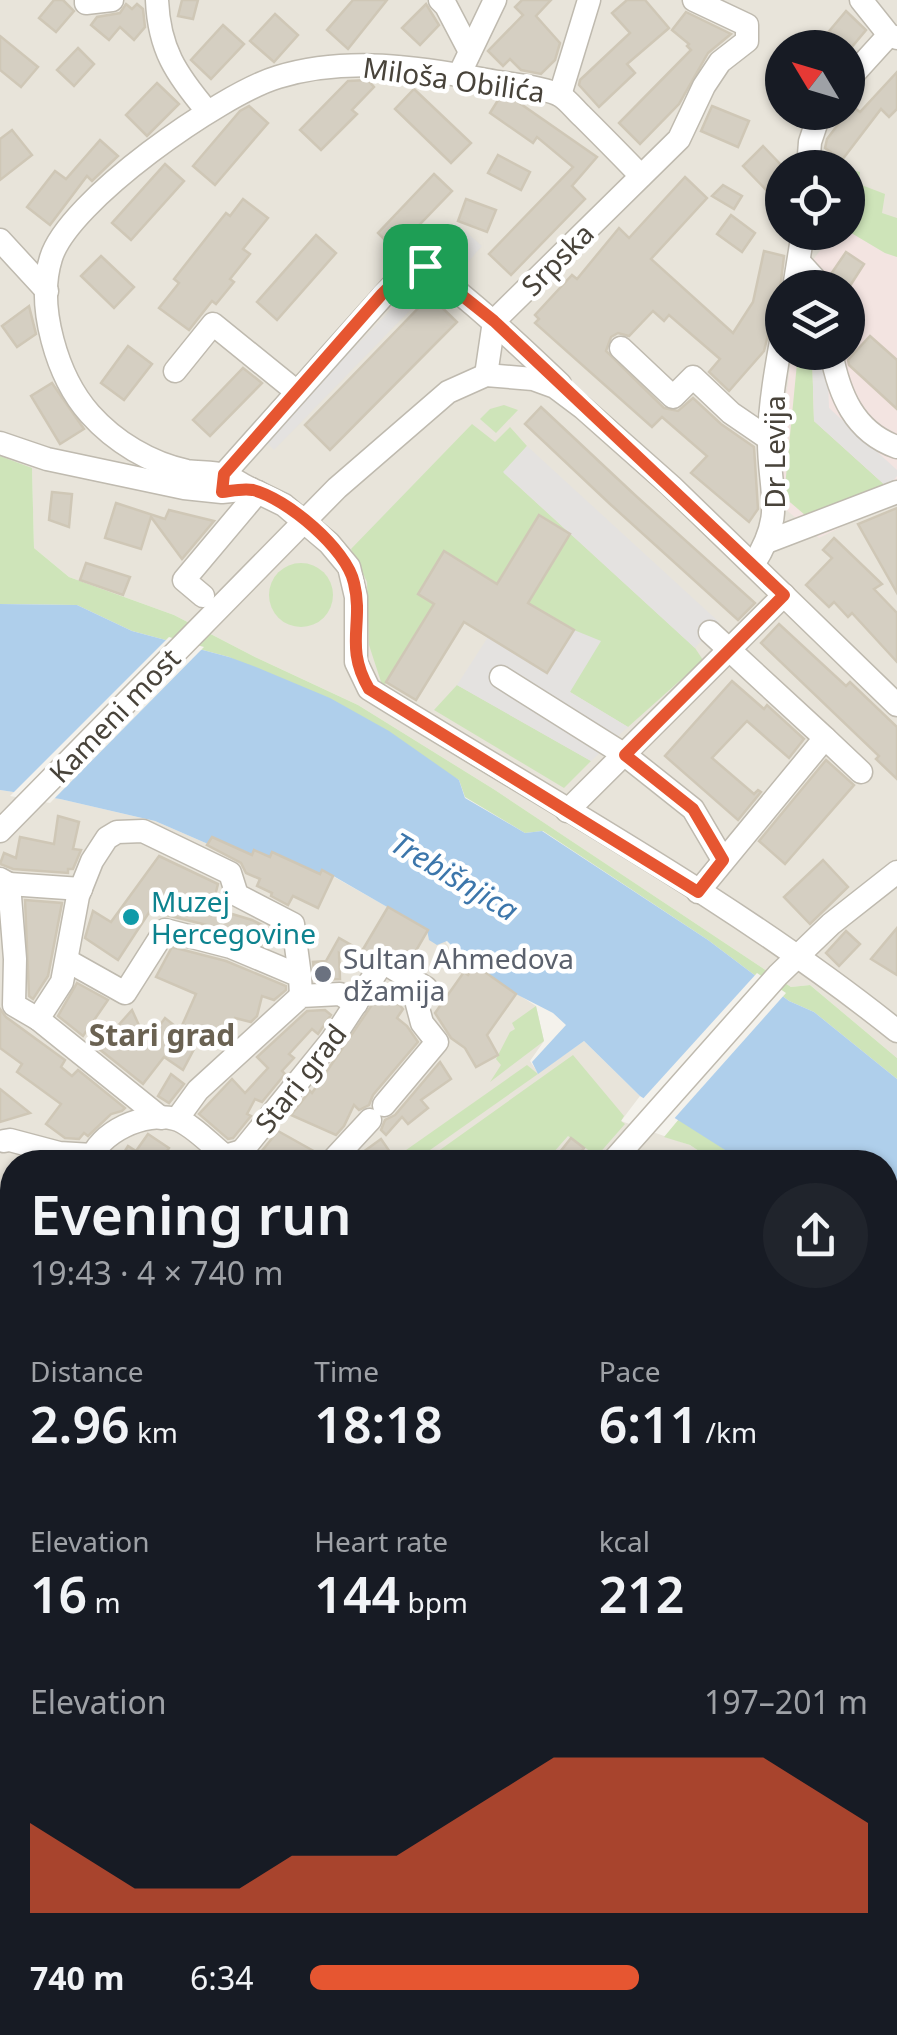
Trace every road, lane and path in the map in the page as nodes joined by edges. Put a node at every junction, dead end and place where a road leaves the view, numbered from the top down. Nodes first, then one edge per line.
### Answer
1 (86, 0) edge
2 (112, 0) edge
3 (157, 0) edge
4 (440, 0) edge
5 (495, 0) edge
6 (588, 0) edge
7 (694, 0) edge
8 (860, 0) edge
9 (893, 36) edge
10 (469, 50) junction
11 (865, 63) edge
12 (460, 75) junction
13 (560, 95) junction
14 (206, 111) junction
15 (642, 176) junction
16 (0, 240) edge
17 (801, 250) edge
18 (800, 264) junction
19 (798, 270) edge
20 (806, 270) edge
21 (47, 291) junction
22 (494, 321) junction
23 (621, 348) dead end
24 (776, 370) edge
25 (834, 370) edge
26 (175, 371) dead end
27 (486, 375) junction
28 (297, 392) junction
29 (597, 420) junction
30 (769, 439) junction
31 (0, 443) edge
32 (897, 447) edge
33 (222, 483) junction
34 (254, 491) junction
35 (897, 492) edge
36 (305, 522) junction
37 (769, 541) junction
38 (753, 565) junction
39 (784, 595) junction
40 (203, 596) dead end
41 (710, 632) dead end
42 (732, 650) junction
43 (501, 677) dead end
44 (897, 705) edge
45 (825, 738) junction
46 (625, 755) junction
47 (861, 772) dead end
48 (567, 811) junction
49 (0, 831) edge
50 (723, 860) junction
51 (897, 872) edge
52 (4, 882) edge
53 (81, 889) junction
54 (698, 892) junction
55 (797, 956) junction
56 (68, 960) junction
57 (300, 986) junction
58 (356, 1004) junction
59 (38, 1019) junction
60 (897, 1031) edge
61 (169, 1118) junction
62 (4, 1141) dead end
63 (48, 1150) edge
64 (98, 1150) edge
65 (217, 1150) edge
66 (251, 1150) edge
67 (342, 1150) edge
68 (622, 1150) edge

1 - 2 street
3 - 14 street
4 - 10 street
5 - 10 street
6 - 13 street
7 - 15 street, Srpska
8 - 9 street
9 - 11 street
10 - 12 street
12 - 13 street, Miloša Obilića
12 - 14 street, Miloša Obilića
13 - 15 street, Miloša Obilića
14 - 21 street, Miloša Obilića
15 - 22 street, Srpska
16 - 21 street
17 - 18 street
18 - 19 street
18 - 20 street
21 - 33 street, Miloša Obilića
22 - 27 street
22 - 28 street
22 - 29 street
23 - 30 street
24 - 30 street, Dr Levija
25 - 32 street
26 - 28 street
27 - 29 street
27 - 36 street
28 - 33 street
29 - 38 street
30 - 37 street, Dr Levija
31 - 33 street
33 - 34 street
34 - 36 street
34 - 40 street
35 - 37 street
36 - 48 street
36 - 49 street, Kameni most
37 - 38 street, Dr Levija
38 - 39 street
39 - 42 street
39 - 44 street
41 - 42 street
42 - 45 street
42 - 46 street
43 - 46 street
45 - 47 street
45 - 50 street
46 - 48 street
46 - 50 street
48 - 54 street
50 - 54 street
51 - 55 street
52 - 53 street, Stari grad
52 - 59 street, Stari grad
53 - 56 street
53 - 57 street
54 - 55 street
55 - 60 street
55 - 68 street
56 - 57 street, Stari grad
56 - 59 street
57 - 58 street, Stari grad
57 - 61 street, Stari grad
58 - 66 street, Stari grad
58 - 67 street, Stari grad
59 - 61 street, Stari grad
61 - 64 street
61 - 65 street, Stari grad
62 - 63 street

